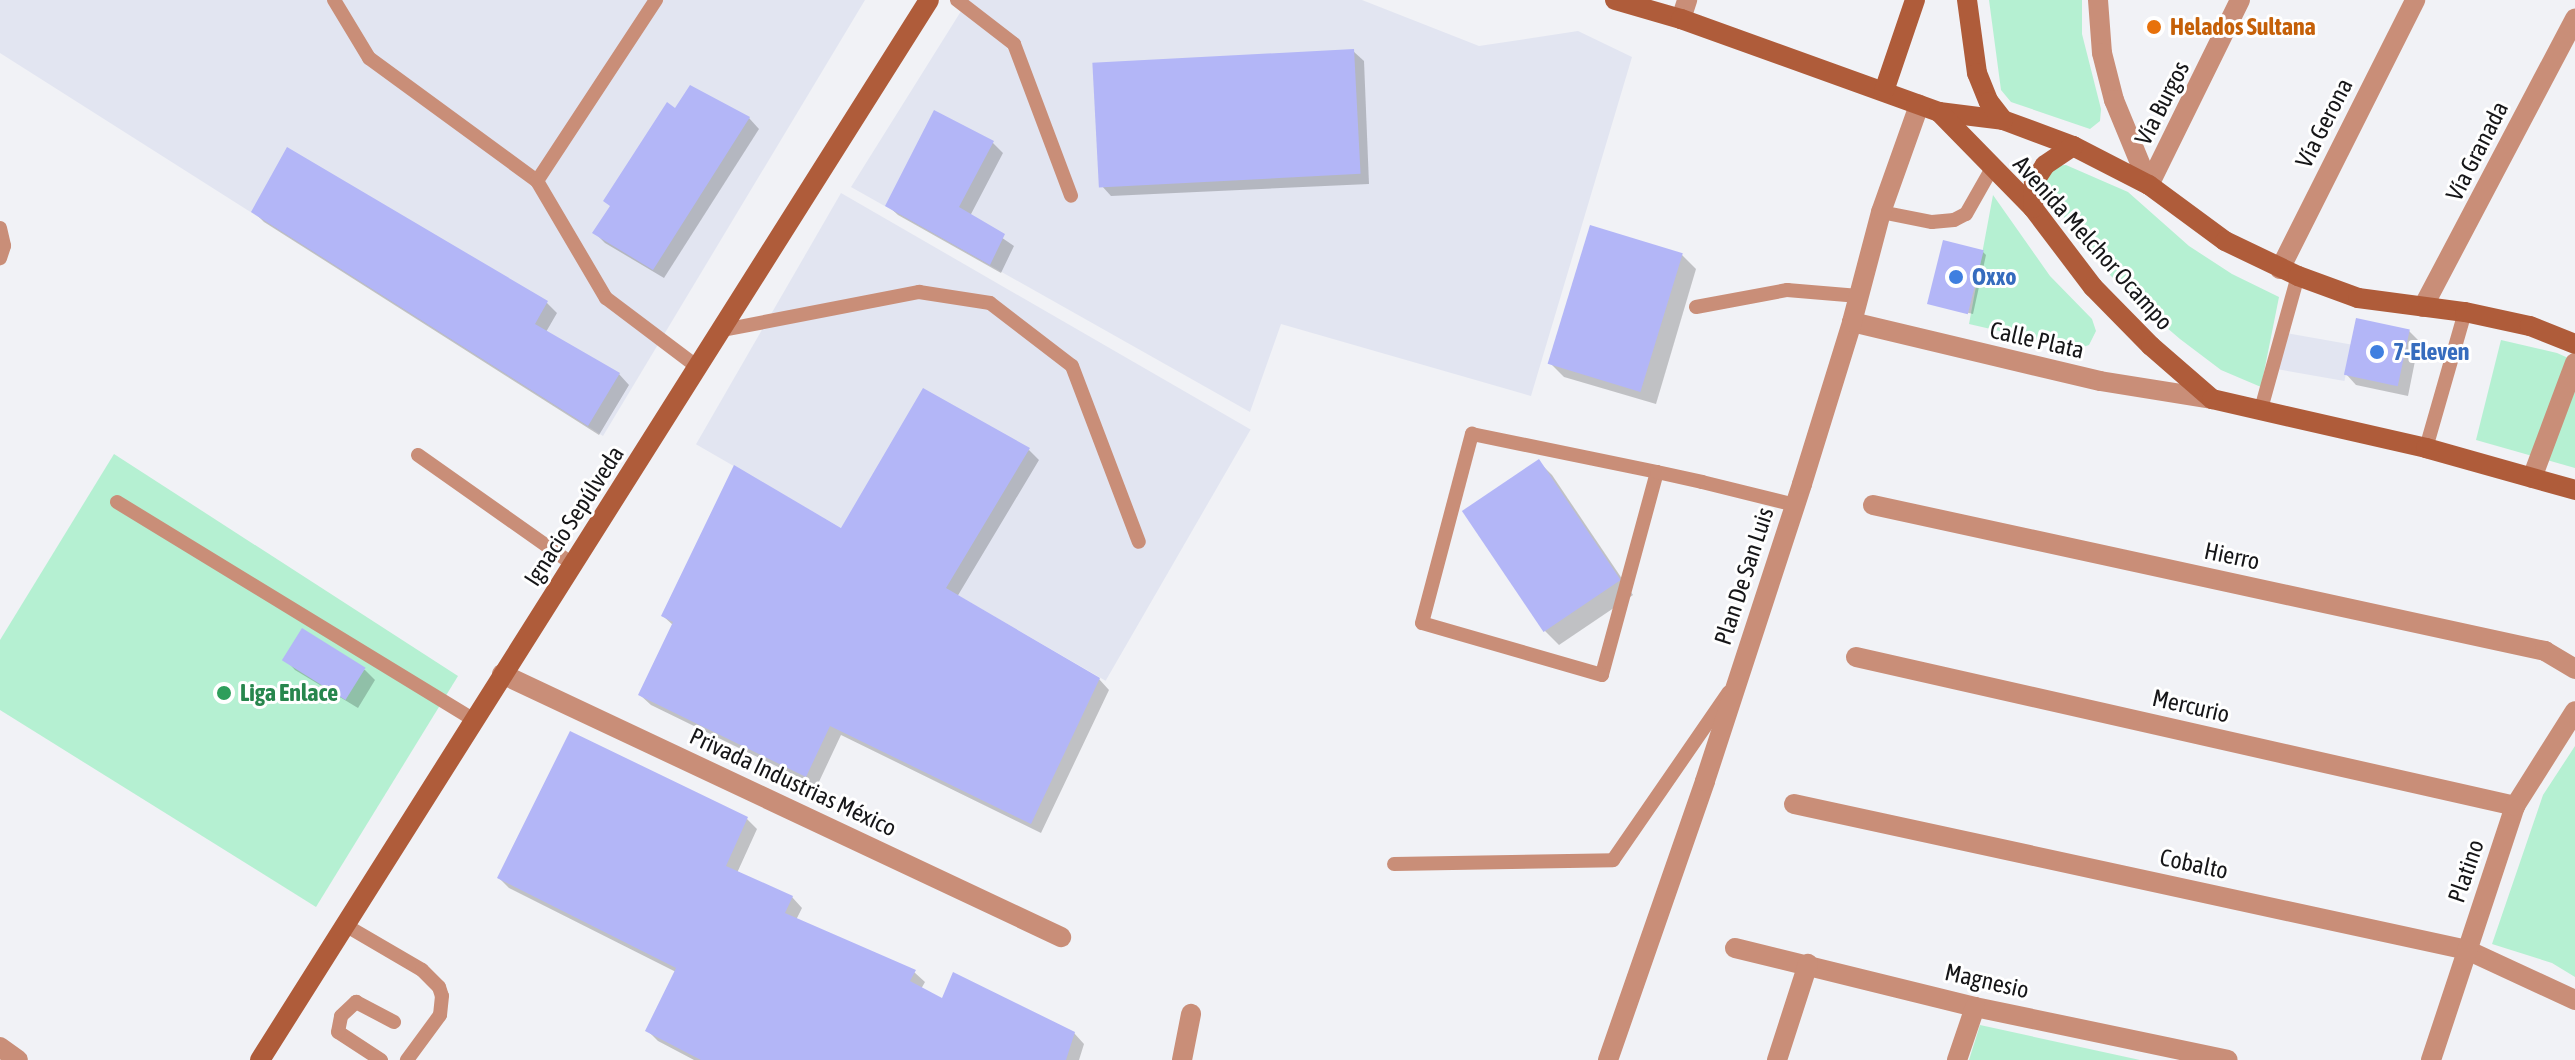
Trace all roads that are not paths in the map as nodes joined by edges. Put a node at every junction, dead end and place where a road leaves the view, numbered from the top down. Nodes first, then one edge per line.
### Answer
1 (334, 0) edge
2 (656, 0) edge
3 (929, 0) edge
4 (957, 0) edge
5 (1615, 0) edge
6 (1915, 0) edge
7 (1967, 0) edge
8 (2098, 0) edge
9 (2240, 0) edge
10 (2415, 0) edge
11 (1684, 10) edge
12 (2575, 19) edge
13 (1884, 91) junction
14 (1919, 105) junction
15 (1939, 112) junction
16 (2003, 120) junction
17 (2073, 146) junction
18 (1991, 170) junction
19 (537, 181) junction
20 (2149, 185) junction
21 (1071, 196) dead end
22 (2033, 208) junction
23 (1881, 212) junction
24 (0, 228) edge
25 (0, 258) edge
26 (2289, 273) junction
27 (1859, 296) junction
28 (1696, 307) dead end
29 (2423, 307) junction
30 (2465, 312) junction
31 (1852, 322) junction
32 (723, 330) junction
33 (2575, 344) edge
34 (2575, 363) edge
35 (699, 368) junction
36 (2212, 399) junction
37 (2261, 409) junction
38 (2426, 448) junction
39 (418, 455) dead end
40 (1657, 472) junction
41 (2532, 478) junction
42 (2575, 490) edge
43 (117, 502) dead end
44 (1795, 505) junction
45 (1873, 505) dead end
46 (1139, 542) dead end
47 (574, 565) junction
48 (1856, 657) dead end
49 (2575, 669) edge
50 (502, 674) junction
51 (1737, 682) junction
52 (2575, 711) edge
53 (474, 720) junction
54 (1794, 804) dead end
55 (2515, 806) junction
56 (1394, 864) dead end
57 (345, 925) junction
58 (1061, 937) dead end
59 (1735, 948) dead end
60 (2467, 950) junction
61 (1808, 964) junction
62 (2575, 1000) edge
63 (1975, 1007) junction
64 (1191, 1014) dead end
65 (394, 1022) dead end
66 (0, 1047) edge
67 (18, 1060) edge
68 (260, 1060) edge
69 (381, 1060) edge
70 (407, 1060) edge
71 (1182, 1060) edge
72 (1608, 1060) edge
73 (1777, 1060) edge
74 (1957, 1060) edge
75 (2228, 1060) edge
76 (2431, 1060) edge

1 - 19 lane
2 - 19 lane
3 - 32 main road, Ignacio Sepúlveda
4 - 21 lane
5 - 11 main road
6 - 13 main road
7 - 16 main road
8 - 20 street
9 - 20 street, Vía Burgos
10 - 26 street, Vía Gerona
11 - 13 main road
12 - 29 street, Vía Granada
13 - 14 main road
14 - 15 main road
14 - 23 street, Plan De San Luis
15 - 16 main road, Avenida Melchor Ocampo
15 - 18 main road, Avenida Melchor Ocampo
16 - 17 main road, Avenida Melchor Ocampo
17 - 20 main road, Avenida Melchor Ocampo
17 - 22 main road
18 - 22 main road, Avenida Melchor Ocampo
18 - 23 lane
19 - 35 lane
20 - 26 main road, Avenida Melchor Ocampo
22 - 36 main road, Avenida Melchor Ocampo
23 - 27 street, Plan De San Luis
24 - 25 lane
26 - 29 main road, Avenida Melchor Ocampo
26 - 37 lane
27 - 28 lane
27 - 31 street, Plan De San Luis
29 - 30 main road, Avenida Melchor Ocampo
30 - 33 main road, Avenida Melchor Ocampo
30 - 38 lane
31 - 36 street, Calle Plata
31 - 44 street, Plan De San Luis
32 - 35 main road, Ignacio Sepúlveda
32 - 46 lane
34 - 41 street
35 - 47 main road, Ignacio Sepúlveda
36 - 37 main road, Avenida Melchor Ocampo
37 - 38 main road, Avenida Melchor Ocampo
38 - 41 main road, Avenida Melchor Ocampo
39 - 47 lane
40 - 40 lane
40 - 44 lane
41 - 42 main road, Avenida Melchor Ocampo
43 - 53 lane
44 - 51 street, Plan De San Luis
45 - 49 street, Hierro
47 - 50 main road, Ignacio Sepúlveda
48 - 55 street, Mercurio
50 - 53 main road, Ignacio Sepúlveda
50 - 58 street, Privada Industrias México
51 - 56 lane
51 - 72 street, Plan De San Luis
52 - 55 street, Platino
53 - 57 main road, Ignacio Sepúlveda
54 - 60 street, Cobalto
55 - 60 street, Platino
57 - 68 main road, Ignacio Sepúlveda
57 - 70 lane
59 - 61 street, Magnesio
60 - 62 street, Cobalto
60 - 76 street, Platino
61 - 63 street, Magnesio
61 - 73 street
63 - 74 street
63 - 75 street, Magnesio
64 - 71 street
65 - 69 lane
66 - 67 street

